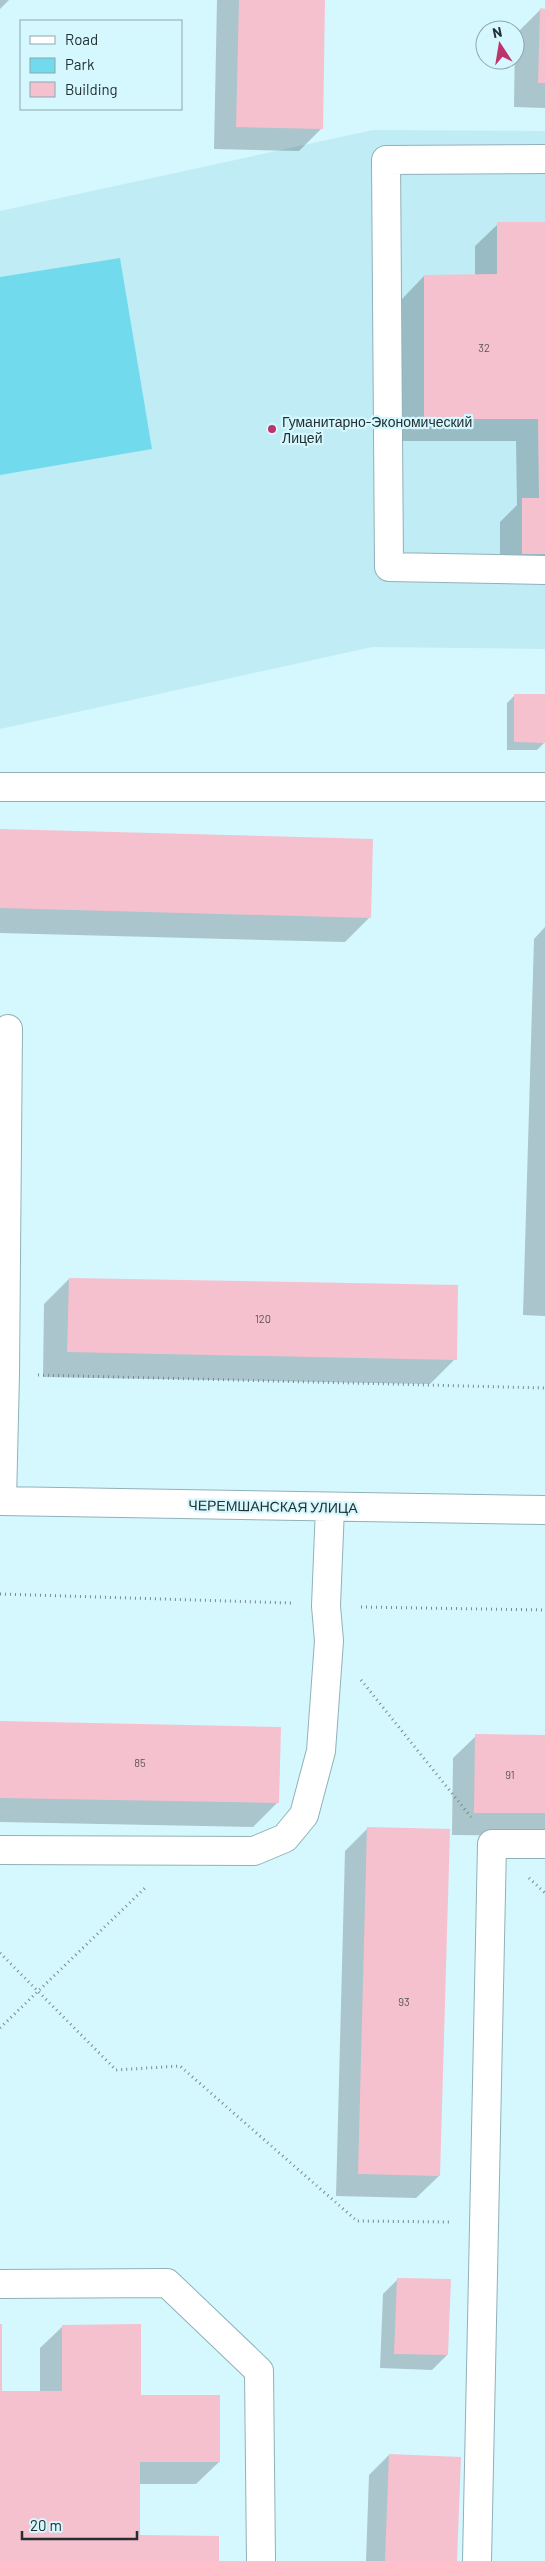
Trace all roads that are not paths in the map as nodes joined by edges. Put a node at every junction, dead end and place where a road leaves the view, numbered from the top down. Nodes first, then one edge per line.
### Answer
1 (545, 159) edge
2 (545, 570) edge
3 (0, 787) edge
4 (545, 787) edge
5 (8, 1029) dead end
6 (1, 1501) edge
7 (330, 1507) junction
8 (545, 1510) edge
9 (545, 1844) edge
10 (0, 1850) edge
11 (0, 2284) edge
12 (261, 2561) edge
13 (477, 2561) edge

1 - 2 street
3 - 4 street
5 - 6 street
6 - 7 street, ЧЕРЕМШАНСКАЯ УЛИЦА
7 - 8 street, ЧЕРЕМШАНСКАЯ УЛИЦА
7 - 10 street
9 - 13 street
11 - 12 street

